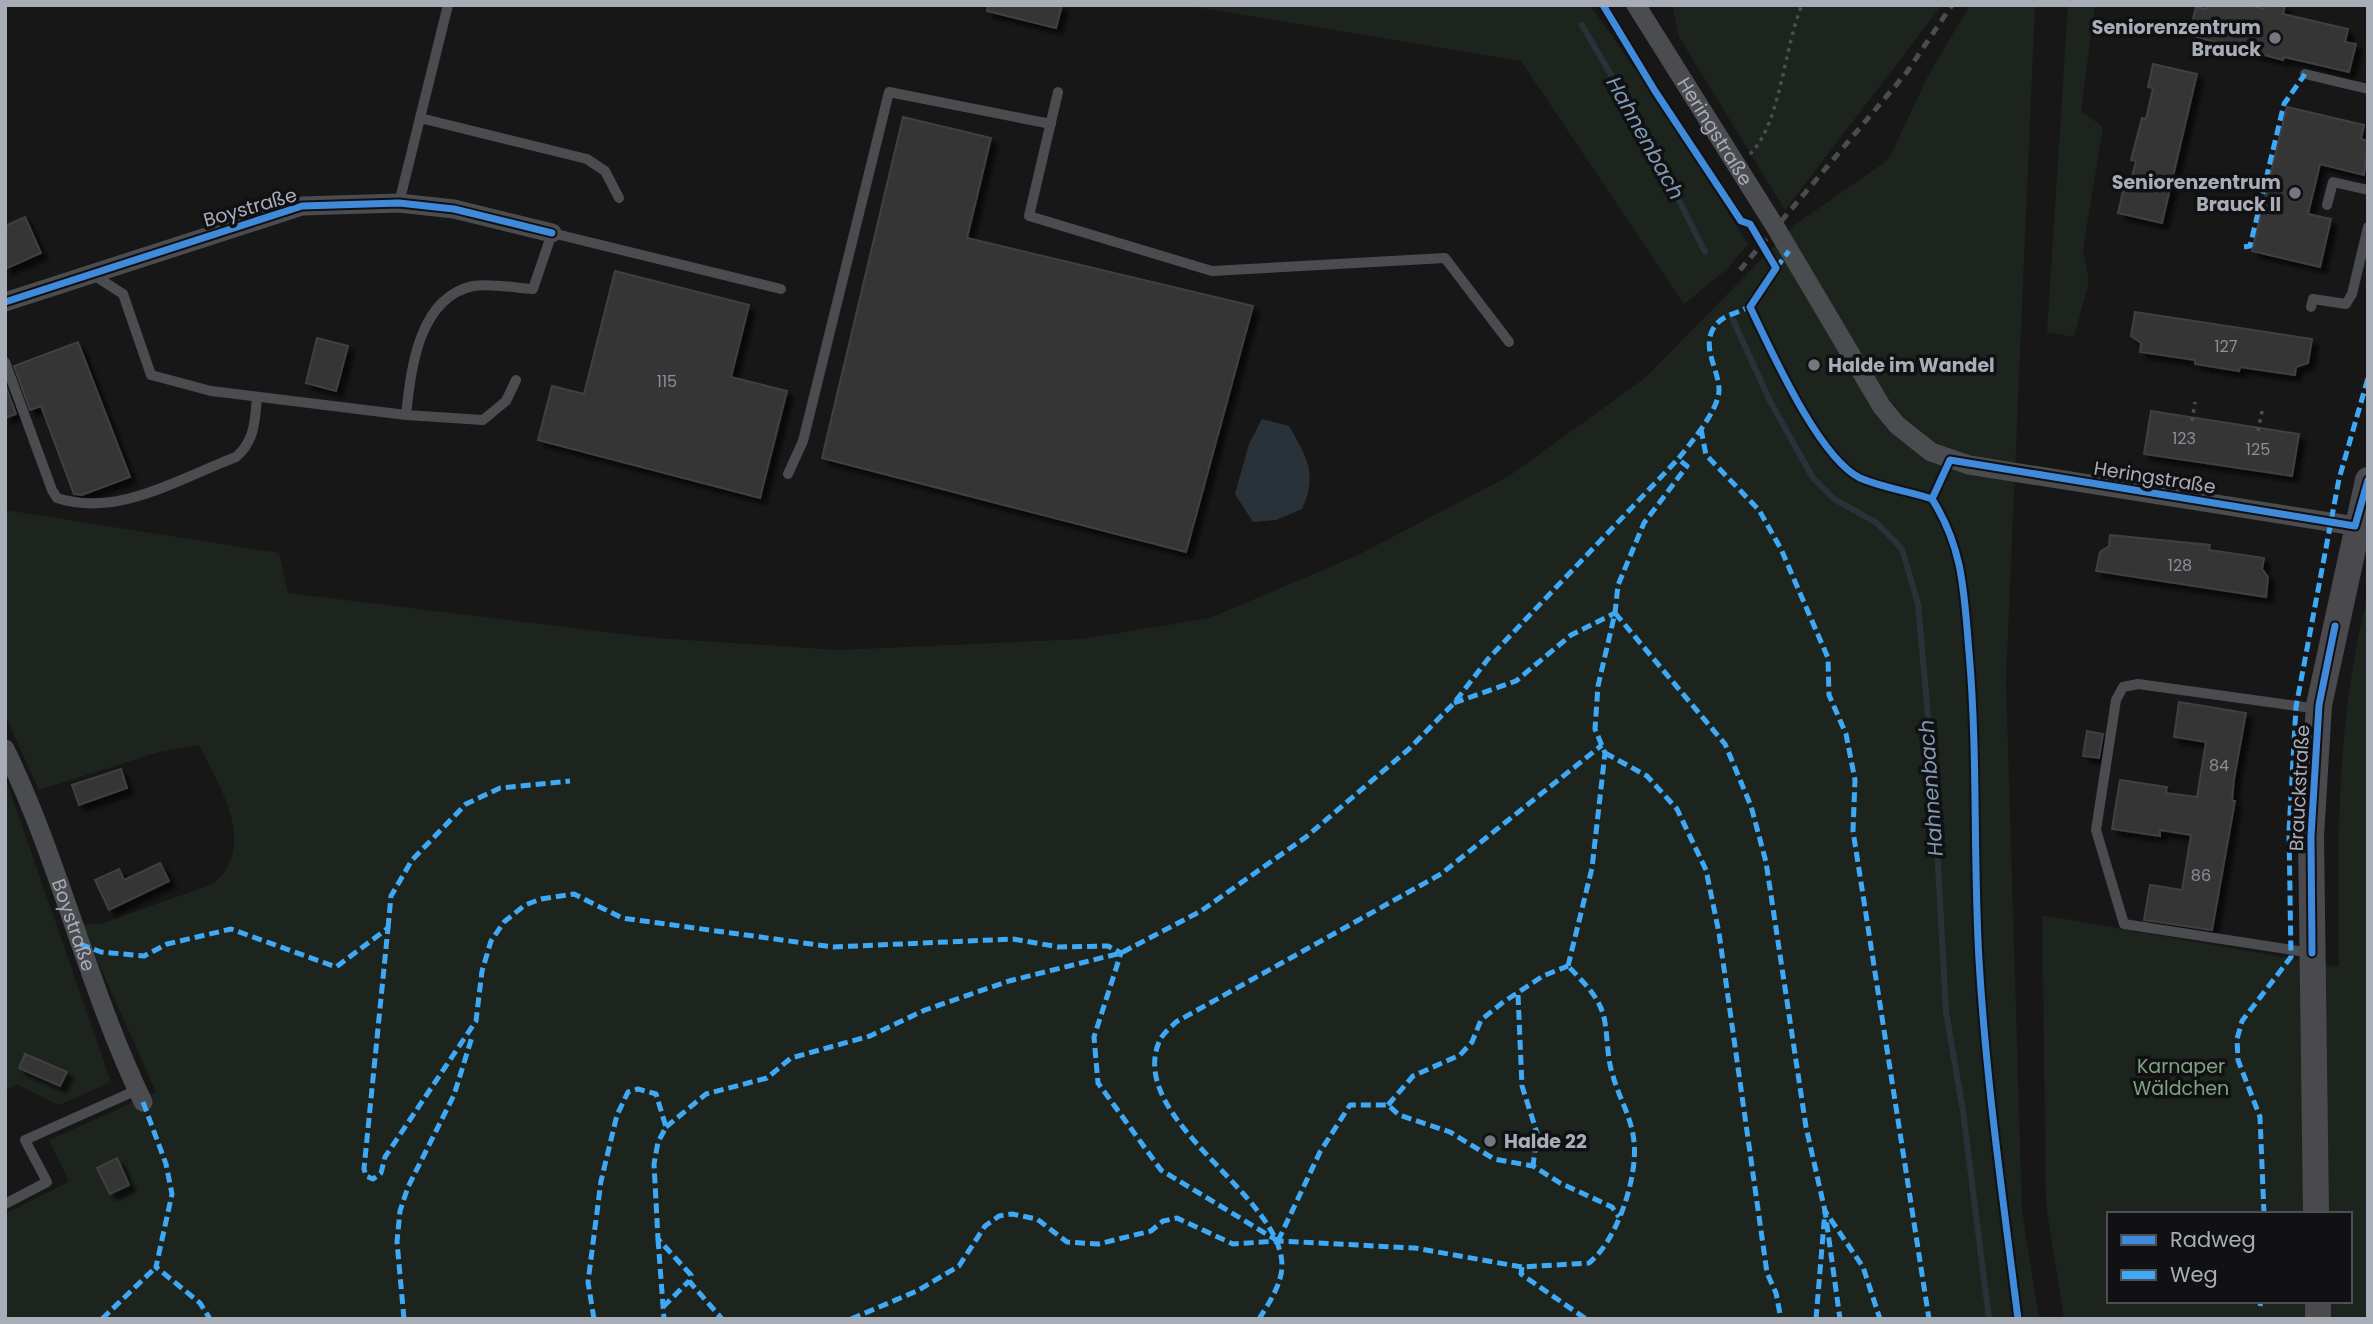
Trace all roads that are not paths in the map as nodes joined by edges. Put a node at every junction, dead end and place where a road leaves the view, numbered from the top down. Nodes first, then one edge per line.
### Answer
1 (448, 5) edge
2 (1636, 5) edge
3 (2305, 74) dead end
4 (2368, 89) edge
5 (1058, 92) dead end
6 (420, 118) junction
7 (1051, 124) junction
8 (2368, 190) edge
9 (619, 198) dead end
10 (399, 203) junction
11 (2327, 205) dead end
12 (2368, 227) edge
13 (552, 233) junction
14 (91, 273) junction
15 (781, 289) dead end
16 (5, 302) edge
17 (2311, 307) dead end
18 (1509, 342) dead end
19 (5, 362) edge
20 (516, 380) dead end
21 (257, 397) junction
22 (406, 415) junction
23 (788, 474) dead end
24 (2368, 481) edge
25 (2362, 527) edge
26 (2319, 709) junction
27 (5, 748) edge
28 (2312, 953) junction
29 (140, 1096) joint
30 (5, 1204) edge
31 (2316, 1212) edge

1 - 6 lane
2 - 25 street, Heringstraße
3 - 4 lane
5 - 7 lane
6 - 9 lane
6 - 10 lane
7 - 18 lane
7 - 23 lane
8 - 11 lane
10 - 13 street, Boystraße
10 - 14 street, Boystraße
12 - 17 lane
13 - 15 lane
13 - 22 lane
14 - 16 street, Boystraße
14 - 21 lane
19 - 21 lane
20 - 22 lane
21 - 22 lane
24 - 25 main road, Brauckstraße
25 - 26 main road, Brauckstraße
26 - 28 main road, Brauckstraße
26 - 28 lane
27 - 29 street, Boystraße
28 - 31 main road, Brauckstraße
29 - 30 lane

